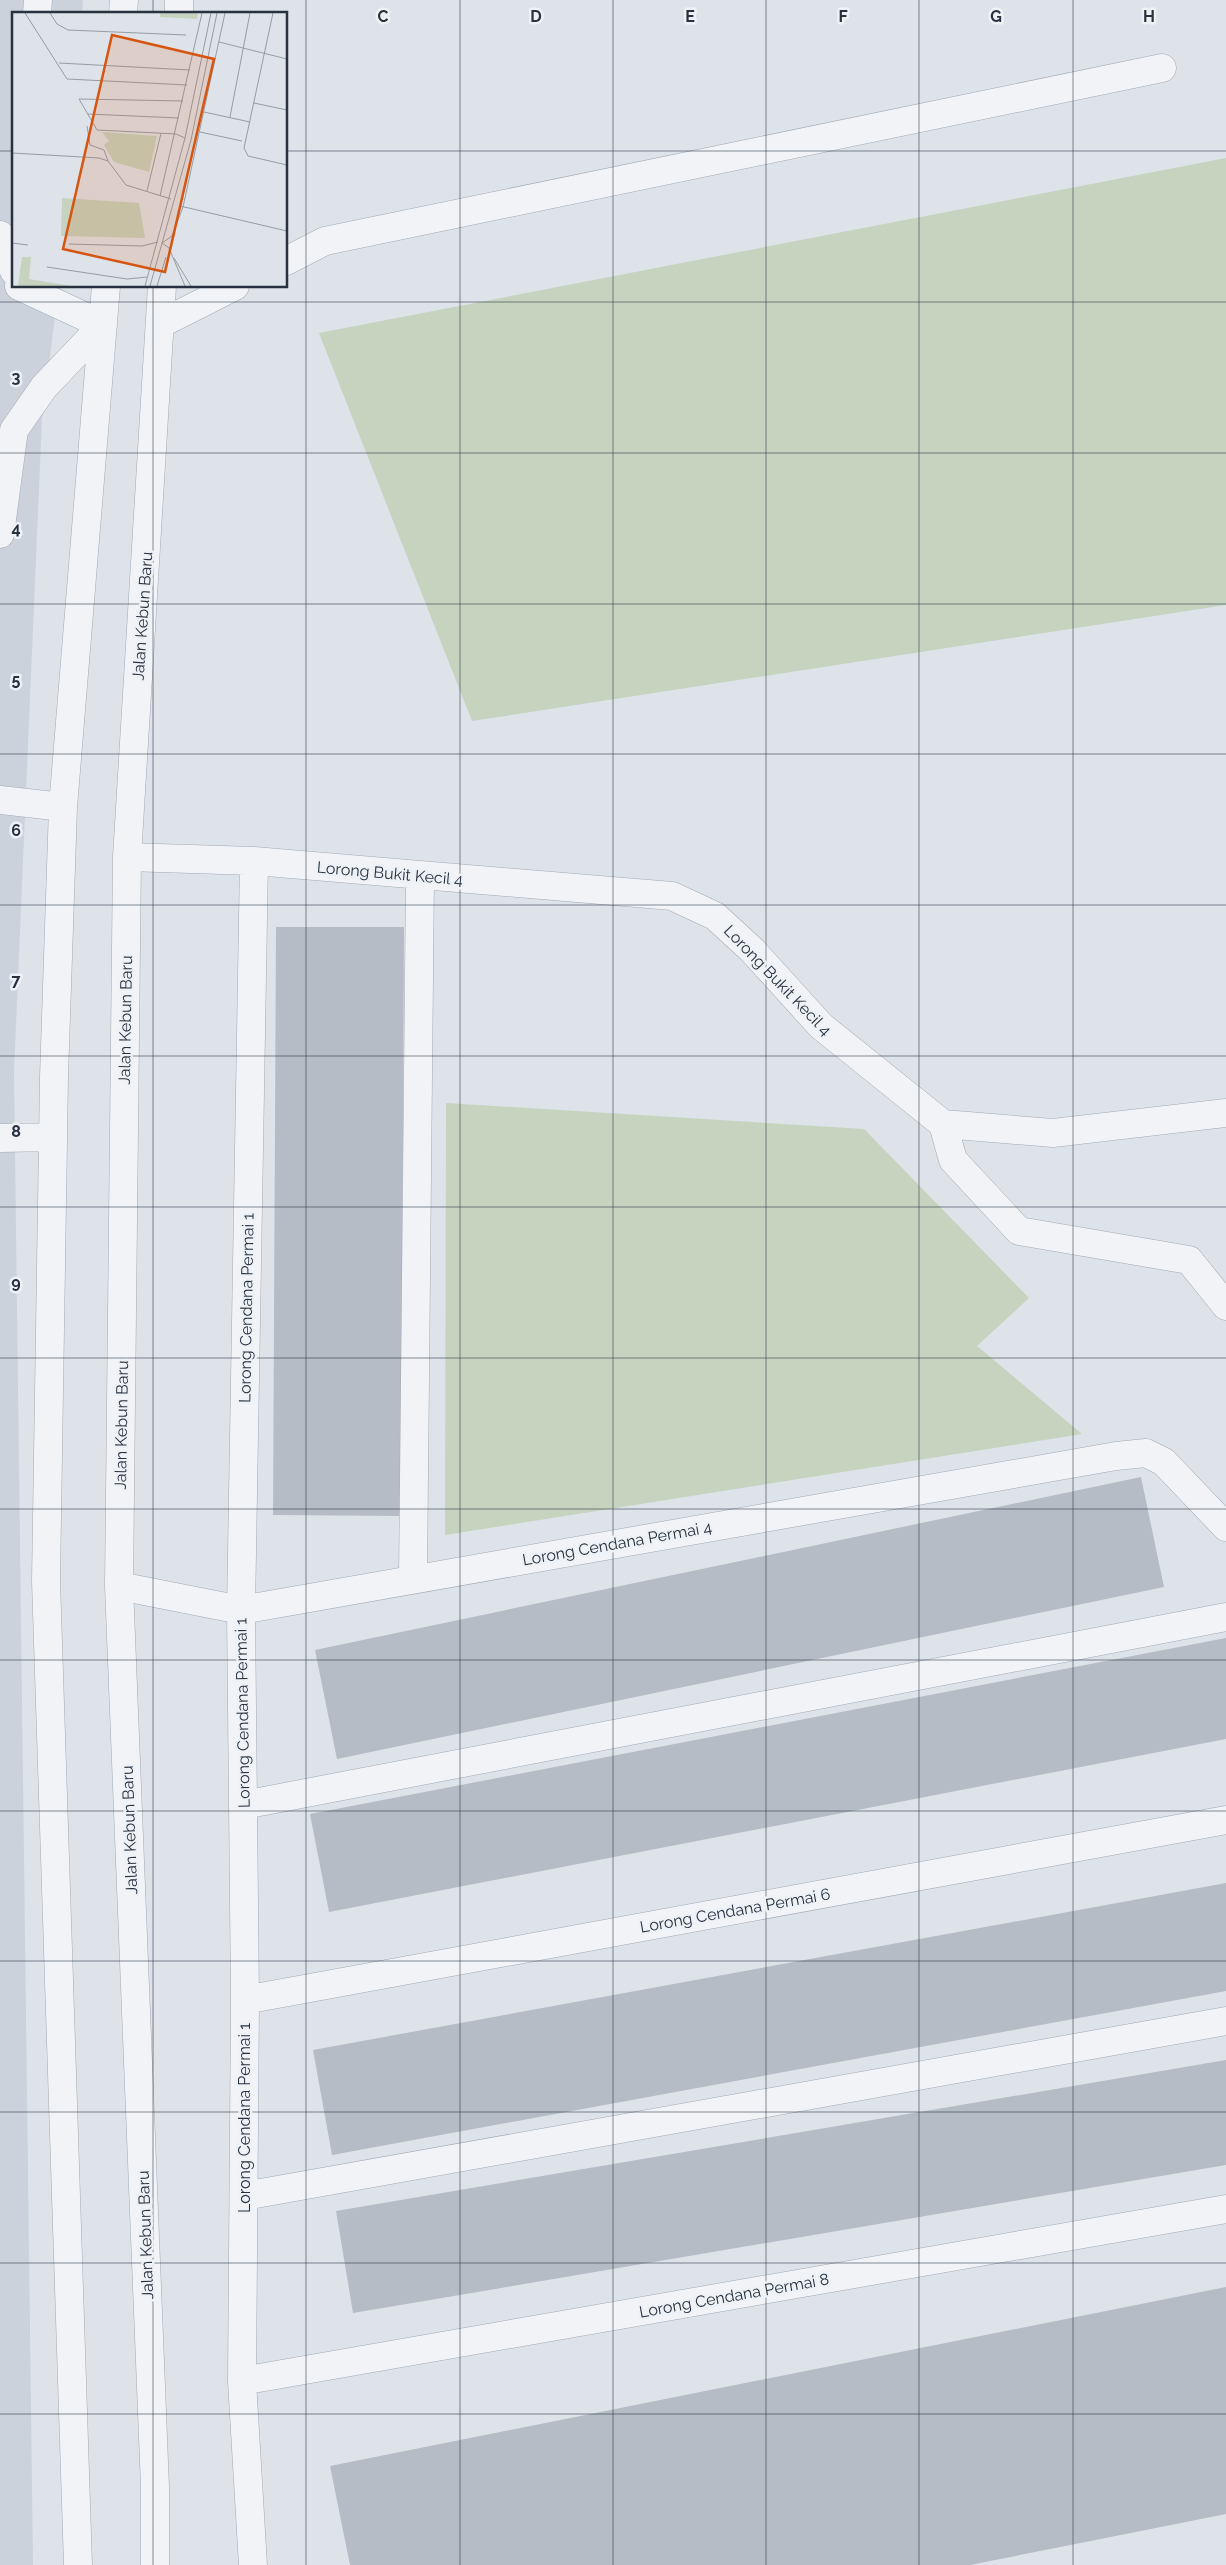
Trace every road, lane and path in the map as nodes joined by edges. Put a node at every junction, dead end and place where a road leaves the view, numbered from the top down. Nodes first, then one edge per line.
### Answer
1 (1162, 68) dead end
2 (0, 234) edge
3 (288, 260) edge
4 (0, 266) edge
5 (12, 268) edge
6 (12, 277) edge
7 (29, 288) edge
8 (106, 288) edge
9 (162, 288) edge
10 (232, 288) edge
11 (160, 324) junction
12 (103, 325) junction
13 (0, 534) edge
14 (0, 800) edge
15 (63, 807) junction
16 (127, 857) junction
17 (254, 861) junction
18 (420, 875) junction
19 (1226, 1113) edge
20 (943, 1124) junction
21 (53, 1137) junction
22 (0, 1138) edge
23 (1226, 1306) edge
24 (1226, 1527) edge
25 (413, 1579) junction
26 (119, 1586) junction
27 (241, 1610) junction
28 (1226, 1617) edge
29 (243, 1805) junction
30 (1226, 1820) edge
31 (244, 2000) junction
32 (1226, 2022) edge
33 (244, 2196) junction
34 (1226, 2209) edge
35 (242, 2382) junction
36 (78, 2565) edge
37 (155, 2565) edge
38 (253, 2565) edge

1 - 3 street
2 - 5 street
4 - 6 street
7 - 12 street
8 - 12 street
9 - 11 street, Jalan Kebun Baru
10 - 11 street
11 - 16 street, Jalan Kebun Baru
12 - 13 street
12 - 15 street
14 - 15 street
15 - 21 street
16 - 17 street, Lorong Bukit Kecil 4
16 - 26 street, Jalan Kebun Baru
17 - 18 street, Lorong Bukit Kecil 4
17 - 27 street, Lorong Cendana Permai 1
18 - 20 street, Lorong Bukit Kecil 4
18 - 25 street
19 - 20 street
20 - 23 street
21 - 22 street
21 - 36 street
24 - 25 street, Lorong Cendana Permai 4
25 - 27 street, Lorong Cendana Permai 4
26 - 27 street, Lorong Cendana Permai 4
26 - 37 street, Jalan Kebun Baru
27 - 29 street, Lorong Cendana Permai 1
28 - 29 street
29 - 31 street, Lorong Cendana Permai 1
30 - 31 street, Lorong Cendana Permai 6
31 - 33 street, Lorong Cendana Permai 1
32 - 33 street
33 - 35 street, Lorong Cendana Permai 1
34 - 35 street, Lorong Cendana Permai 8
35 - 38 street, Lorong Cendana Permai 1

